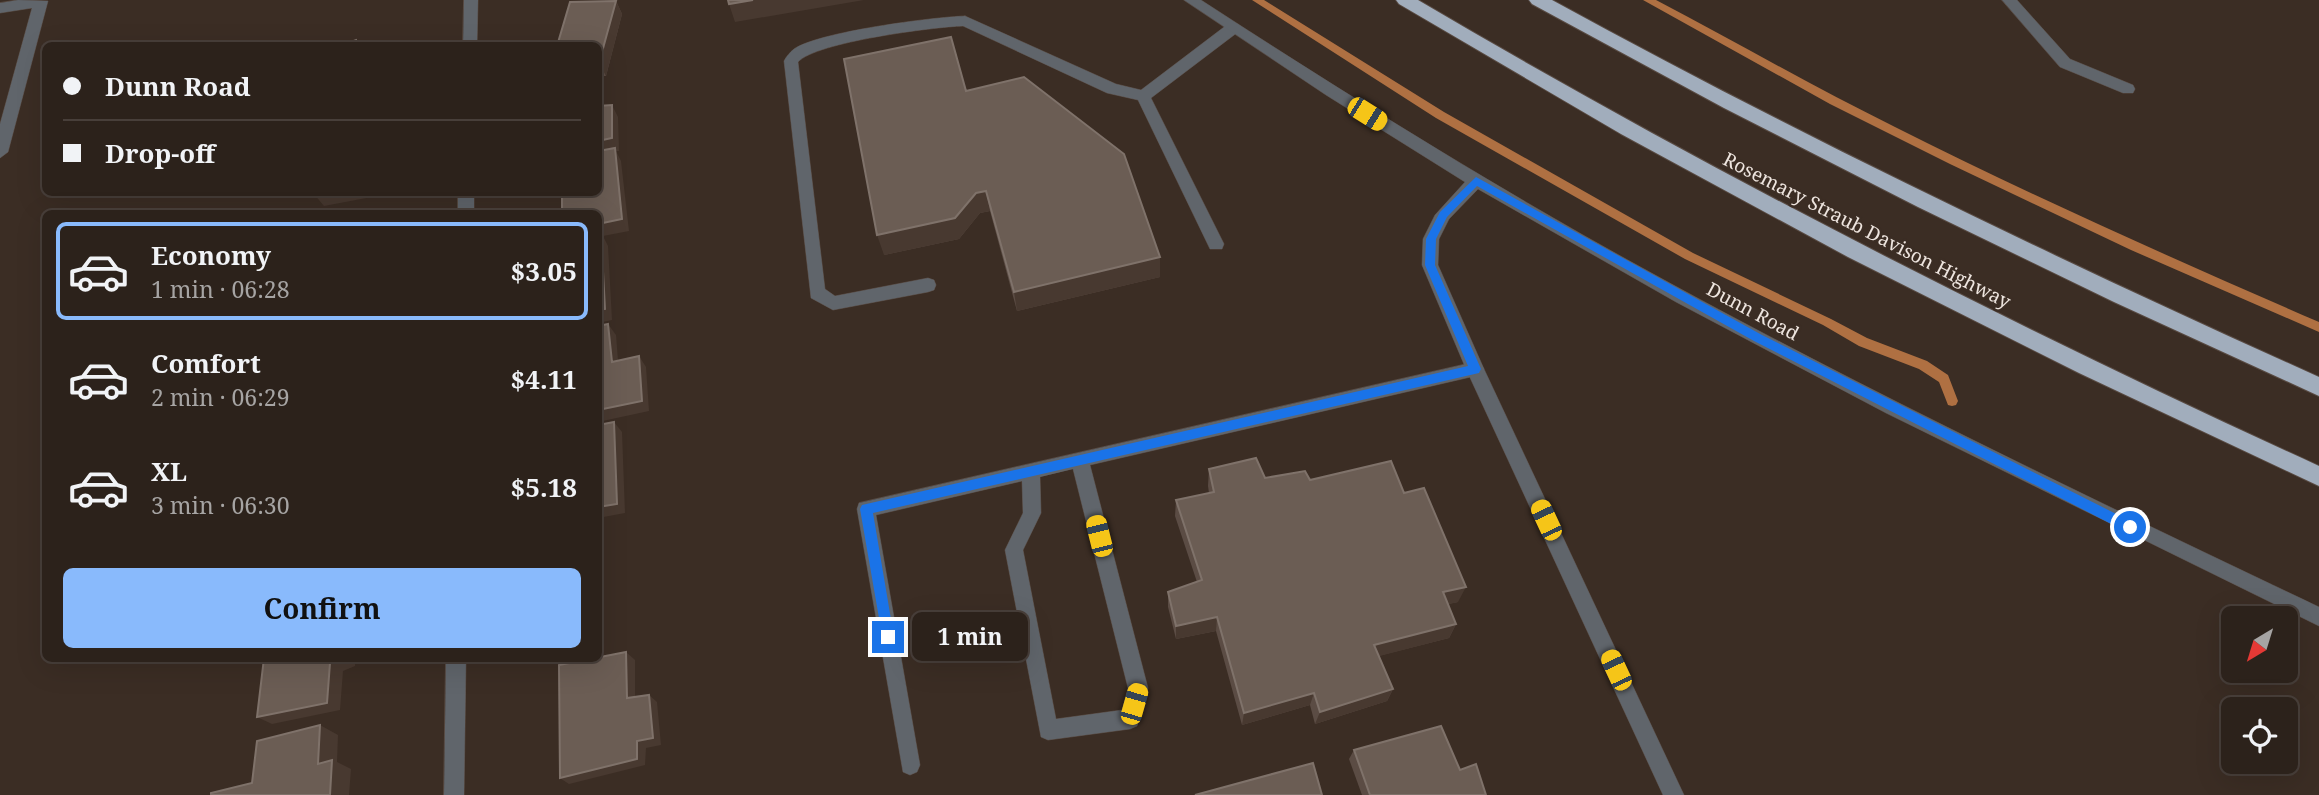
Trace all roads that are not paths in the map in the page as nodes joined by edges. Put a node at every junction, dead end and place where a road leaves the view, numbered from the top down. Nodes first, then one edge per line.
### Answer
1 (41, 0) edge
2 (471, 0) edge
3 (1191, 0) edge
4 (1405, 0) edge
5 (1538, 0) edge
6 (2009, 0) edge
7 (0, 8) edge
8 (1233, 27) junction
9 (470, 42) edge
10 (2128, 89) dead end
11 (1143, 96) junction
12 (0, 152) edge
13 (1476, 181) junction
14 (1216, 244) dead end
15 (928, 285) dead end
16 (1475, 369) junction
17 (2319, 387) edge
18 (1080, 460) junction
19 (1031, 471) junction
20 (2319, 477) edge
21 (2319, 617) edge
22 (456, 662) edge
23 (910, 765) dead end
24 (454, 795) edge
25 (1674, 795) edge

1 - 7 street
1 - 12 street
2 - 9 street
3 - 8 street, Dunn Road
4 - 20 highway, Rosemary Straub Davison Highway
5 - 17 highway
6 - 10 street
8 - 11 street
8 - 13 street, Dunn Road
11 - 14 street
11 - 15 street
13 - 16 street
13 - 21 street, Dunn Road
16 - 18 street
16 - 25 street
18 - 19 street
18 - 19 street
19 - 23 street
22 - 24 street

